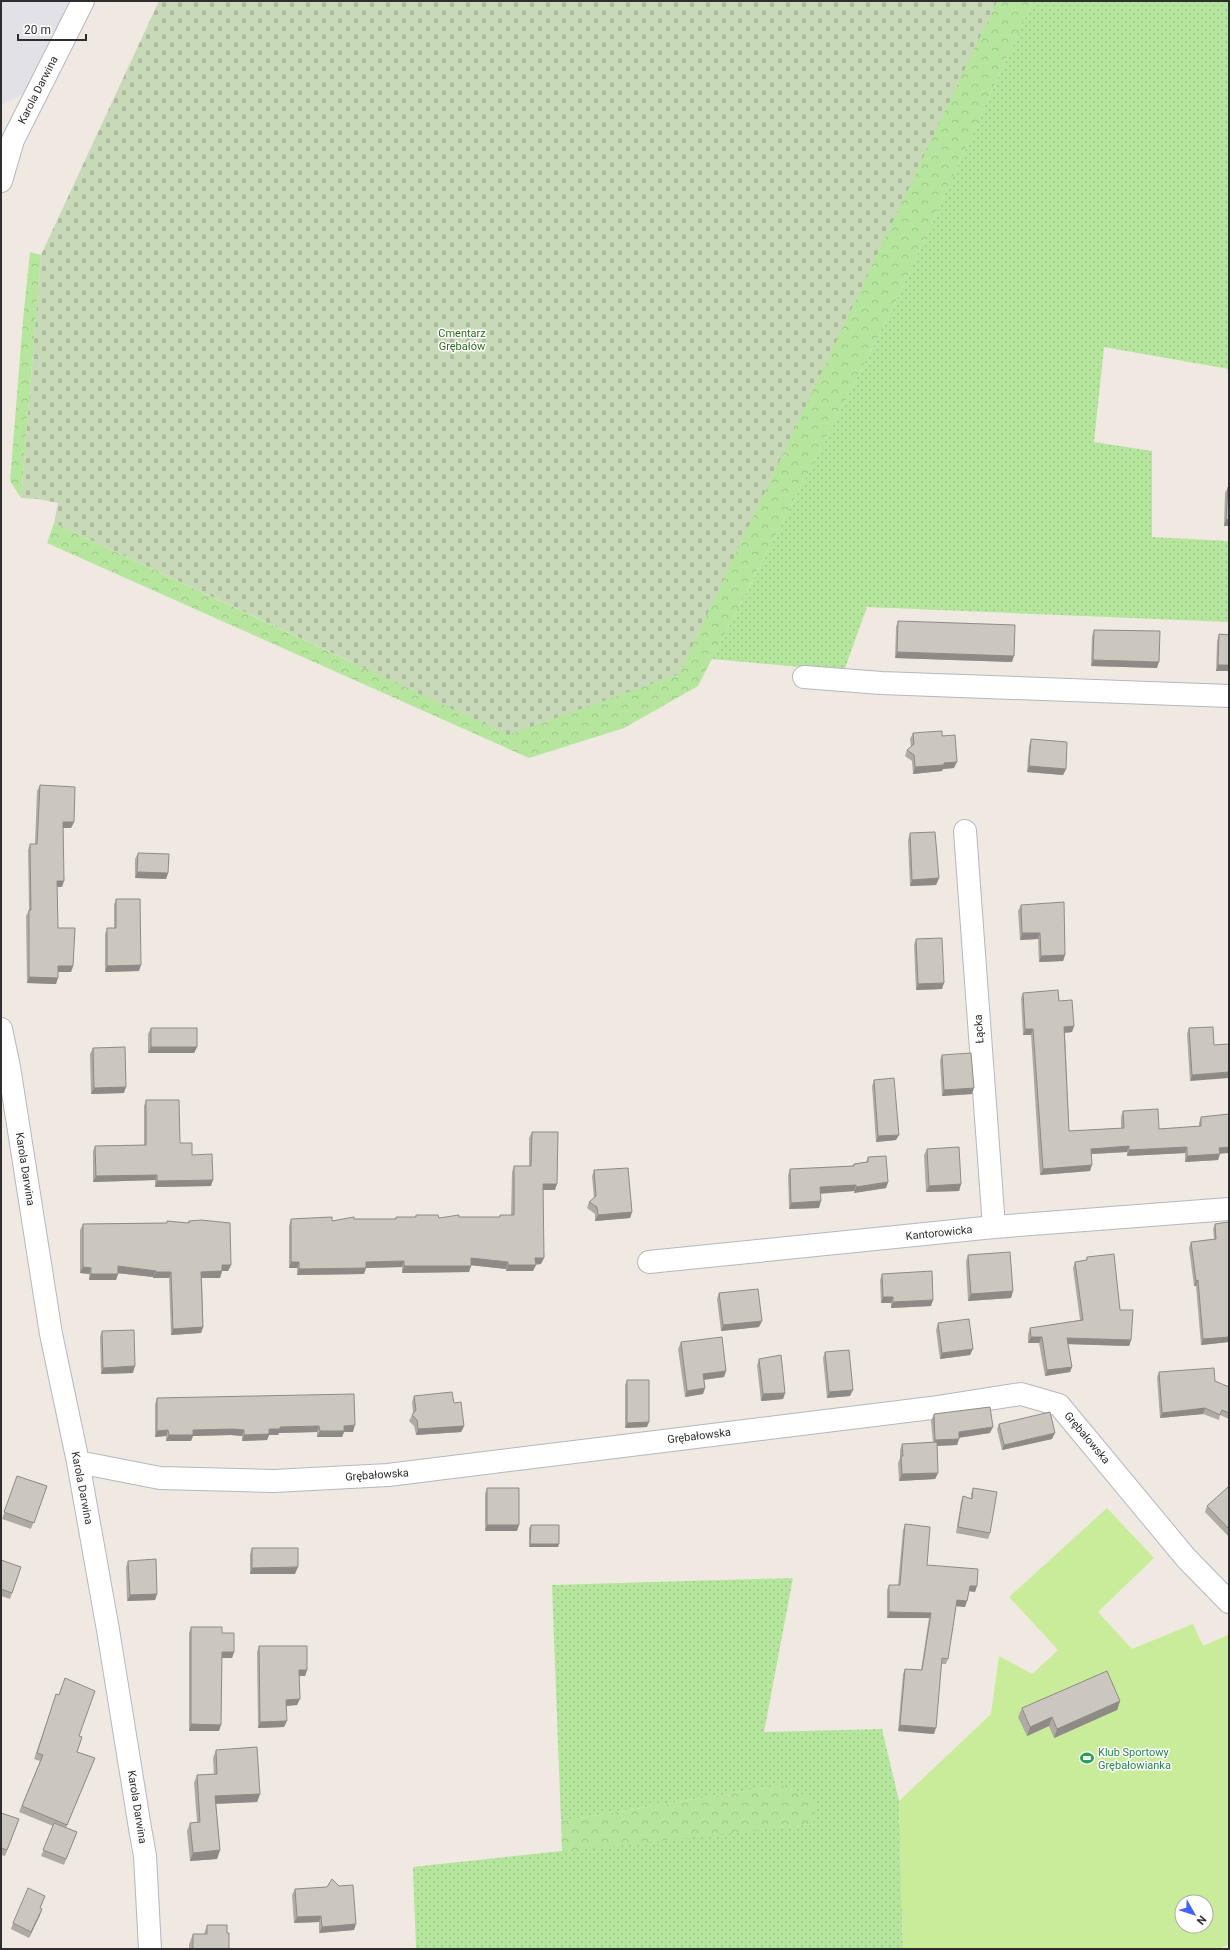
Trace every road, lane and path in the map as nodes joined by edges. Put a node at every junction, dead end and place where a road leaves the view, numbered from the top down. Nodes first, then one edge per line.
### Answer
1 (83, 1) edge
2 (7, 138) edge
3 (1, 181) edge
4 (804, 677) dead end
5 (1229, 696) edge
6 (965, 831) dead end
7 (1, 1029) edge
8 (1229, 1209) edge
9 (994, 1227) junction
10 (649, 1262) dead end
11 (78, 1462) junction
12 (1229, 1602) edge
13 (150, 1949) edge

1 - 2 street, Karola Darwina
2 - 3 street, Karola Darwina
4 - 5 street
6 - 9 street, Łącka
7 - 11 street, Karola Darwina
8 - 9 street, Kantorowicka
9 - 10 street, Kantorowicka
11 - 12 street, Grębałowska
11 - 13 street, Karola Darwina

